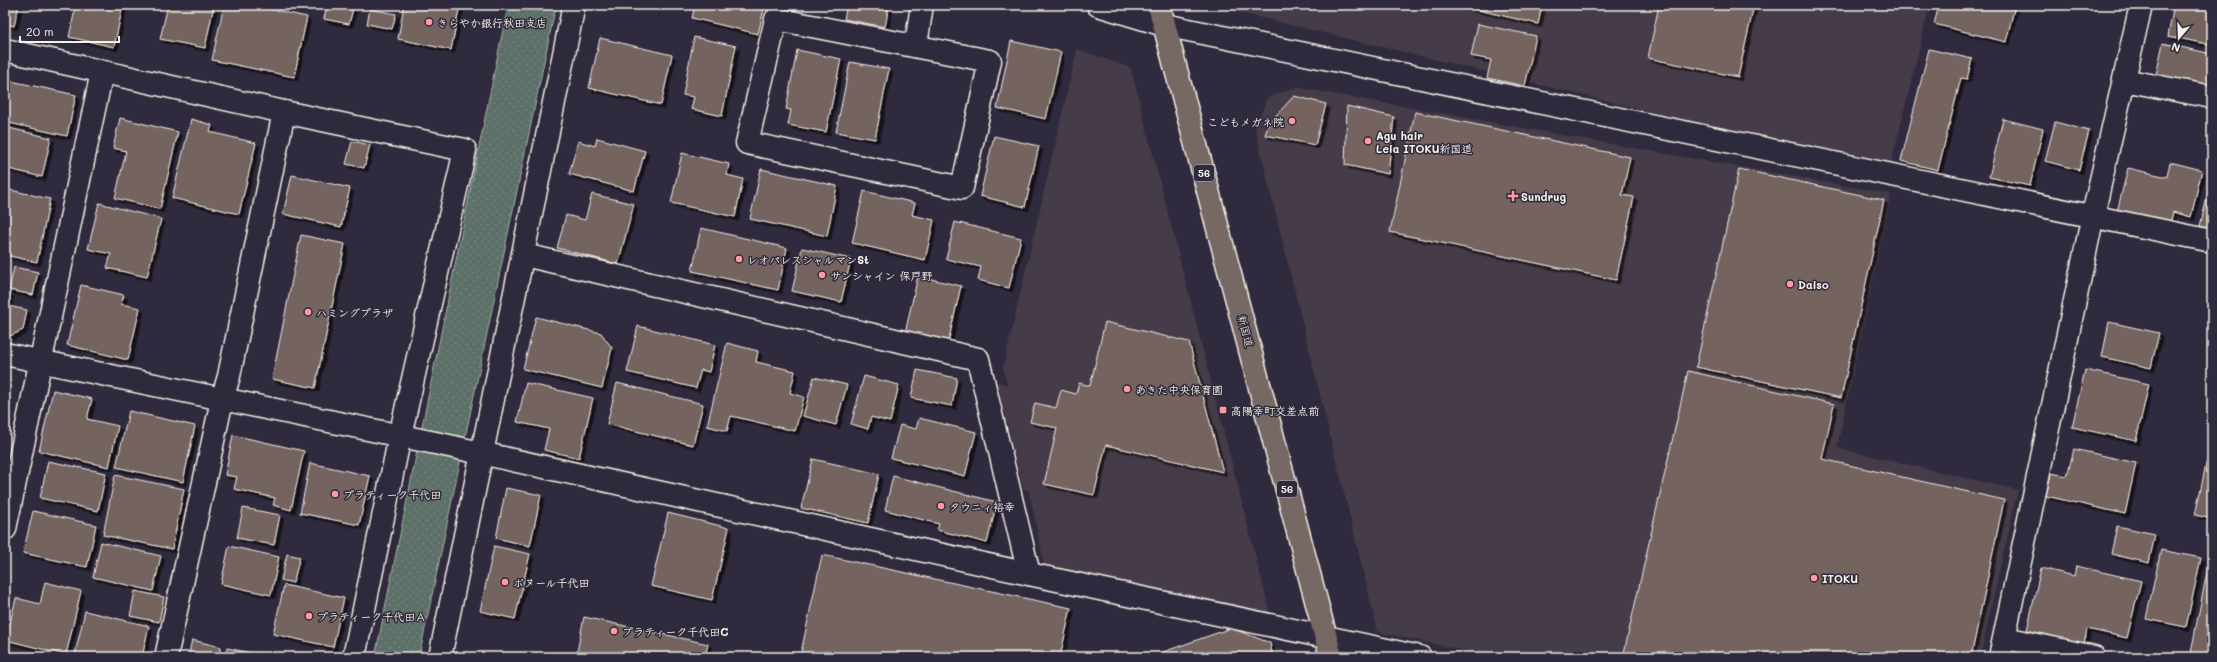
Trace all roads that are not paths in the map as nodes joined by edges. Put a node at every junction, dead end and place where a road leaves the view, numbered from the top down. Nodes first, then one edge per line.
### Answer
1 (574, 5) edge
2 (922, 5) edge
3 (1098, 5) edge
4 (2141, 5) edge
5 (791, 13) edge
6 (1161, 15) edge
7 (916, 45) junction
8 (5, 50) edge
9 (102, 72) junction
10 (2124, 80) junction
11 (2212, 97) edge
12 (284, 112) junction
13 (2093, 215) junction
14 (2212, 241) edge
15 (524, 255) junction
16 (5, 354) edge
17 (40, 362) junction
18 (222, 400) junction
19 (400, 436) junction
20 (481, 452) junction
21 (5, 529) edge
22 (1029, 574) junction
23 (1329, 648) edge
24 (2003, 648) edge
25 (166, 657) edge
26 (354, 657) edge
27 (440, 657) edge
28 (1420, 657) edge
29 (2094, 657) edge

1 - 15 street
2 - 7 street
3 - 6 street
4 - 10 street
5 - 7 street
5 - 7 street
6 - 13 street
6 - 23 main road, 新国道 / 56
8 - 9 street
9 - 12 street
9 - 17 street
10 - 11 street
10 - 13 street
12 - 18 street
12 - 19 street
13 - 14 street
13 - 24 street
15 - 20 street
15 - 22 street
16 - 17 street
17 - 18 street
17 - 21 street
18 - 19 street
18 - 25 street
19 - 20 street
19 - 26 street
20 - 22 street
20 - 27 street
22 - 23 street
23 - 28 street
24 - 29 street

